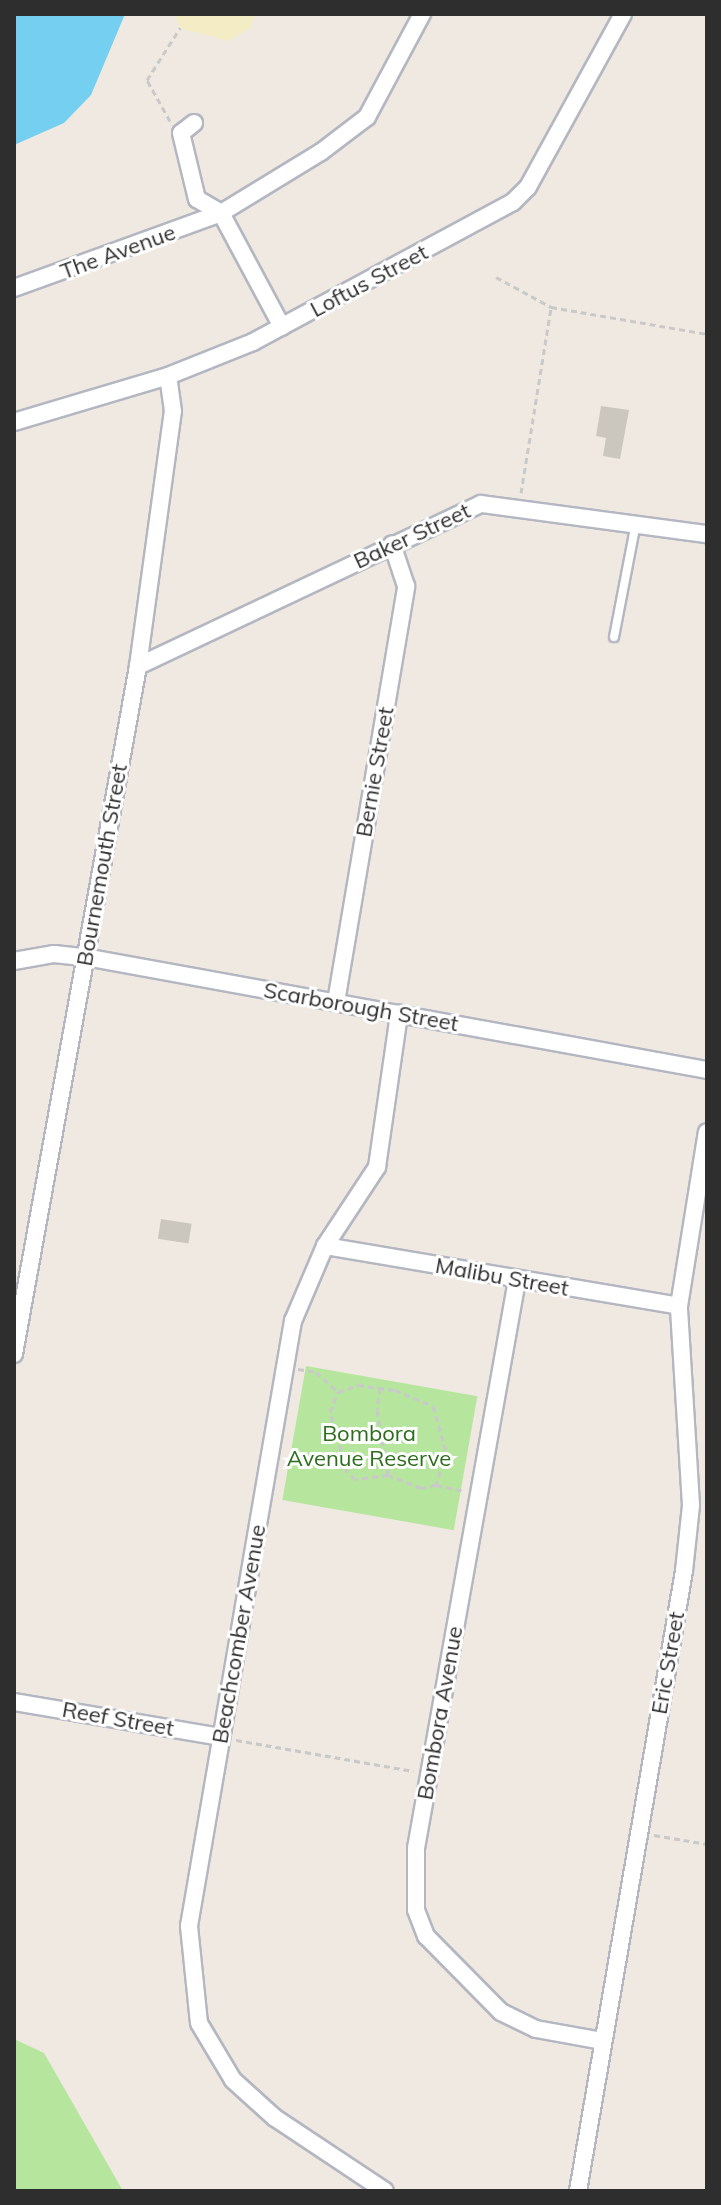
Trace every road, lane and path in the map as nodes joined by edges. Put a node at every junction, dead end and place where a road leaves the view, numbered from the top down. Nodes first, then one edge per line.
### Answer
1 (422, 14) edge
2 (623, 14) edge
3 (180, 28) dead end
4 (192, 125) joint
5 (221, 213) junction
6 (496, 277) dead end
7 (14, 288) edge
8 (551, 307) junction
9 (282, 327) junction
10 (707, 334) edge
11 (168, 376) junction
12 (14, 422) edge
13 (519, 504) junction
14 (636, 523) junction
15 (707, 534) edge
16 (392, 544) junction
17 (614, 637) dead end
18 (138, 666) junction
19 (85, 957) junction
20 (14, 961) edge
21 (336, 1002) junction
22 (399, 1014) junction
23 (707, 1070) edge
24 (707, 1132) edge
25 (325, 1246) junction
26 (517, 1280) junction
27 (679, 1306) junction
28 (14, 1354) edge
29 (284, 1367) junction
30 (380, 1388) junction
31 (338, 1392) junction
32 (388, 1475) junction
33 (436, 1485) junction
34 (479, 1494) junction
35 (14, 1702) edge
36 (221, 1737) junction
37 (429, 1774) junction
38 (639, 1833) junction
39 (707, 1844) edge
40 (602, 2041) junction
41 (385, 2191) edge
42 (578, 2191) edge

1 - 5 street, The Avenue
2 - 9 street, Loftus Street
3 - 4 path
4 - 5 street
5 - 7 street, The Avenue
5 - 9 street
6 - 8 path
8 - 10 path
8 - 13 path
9 - 11 street, Loftus Street
11 - 12 street, Loftus Street
11 - 18 street, Bournemouth Street
13 - 14 street, Baker Street
13 - 16 street, Baker Street
14 - 15 street, Baker Street
14 - 17 lane
16 - 18 street, Baker Street
16 - 21 street, Bernie Street
18 - 19 street, Bournemouth Street
19 - 20 street, Scarborough Street
19 - 21 street, Scarborough Street
19 - 28 street, Bournemouth Street
21 - 22 street, Scarborough Street
22 - 23 street, Scarborough Street
22 - 25 street, Beachcomber Avenue
24 - 27 street, Eric Street
25 - 26 street, Malibu Street
25 - 29 street, Beachcomber Avenue
26 - 27 street, Malibu Street
26 - 34 street, Bombora Avenue
27 - 38 street, Eric Street
29 - 31 path
29 - 36 street, Beachcomber Avenue
30 - 31 path
30 - 32 path
30 - 33 path
31 - 32 path
32 - 33 path
33 - 34 path
34 - 37 street, Bombora Avenue
35 - 36 street, Reef Street
36 - 37 path
36 - 41 street, Beachcomber Avenue
37 - 40 street, Bombora Avenue
38 - 39 path
38 - 40 street, Eric Street
40 - 42 street, Eric Street

